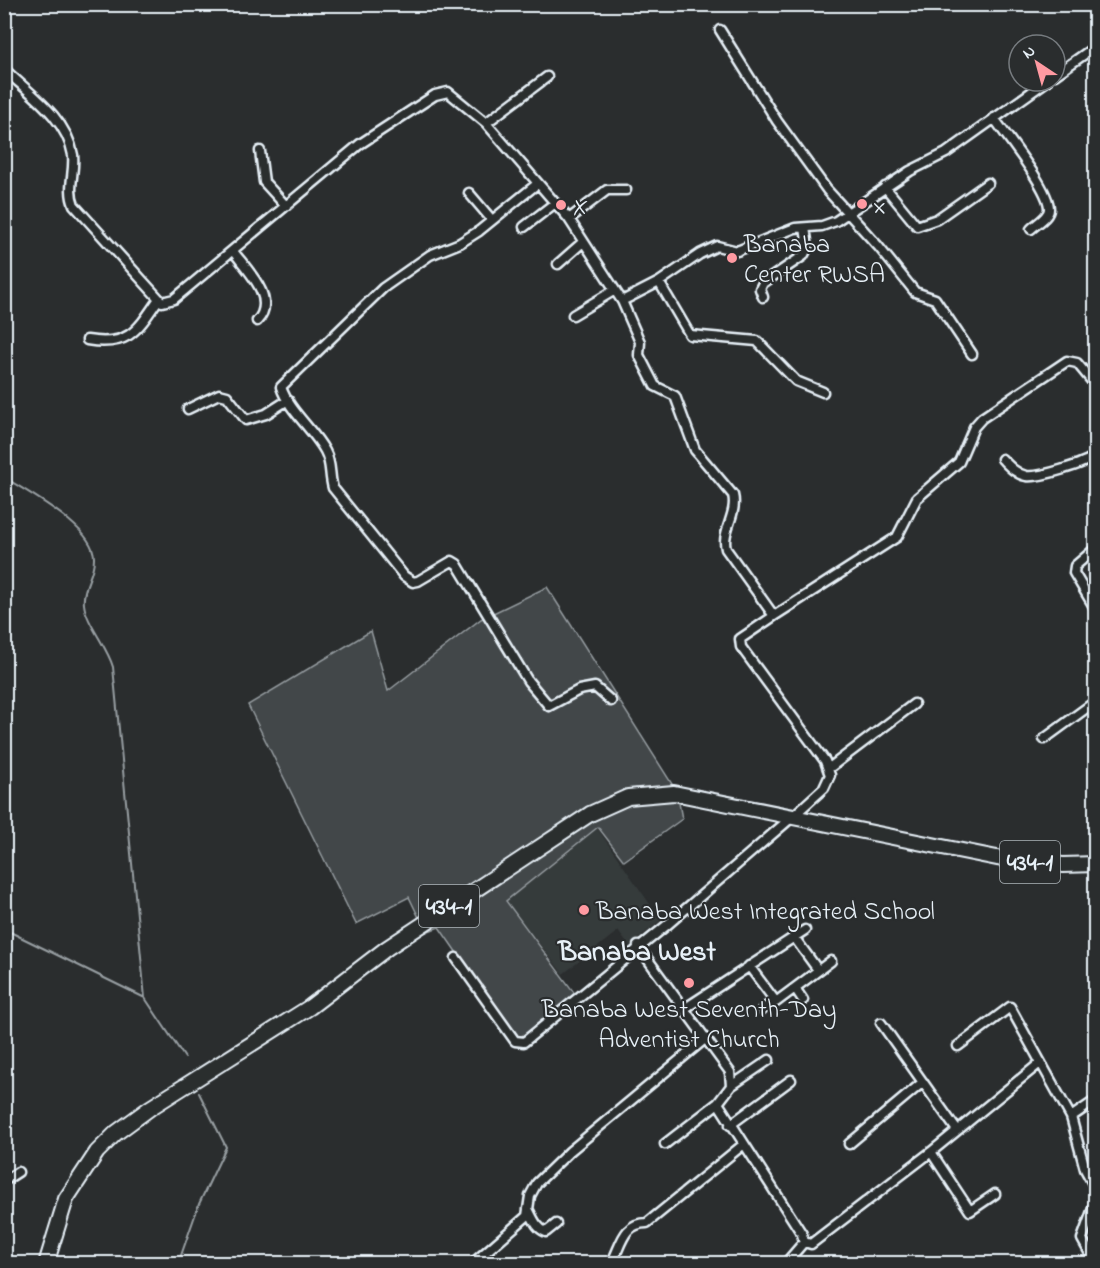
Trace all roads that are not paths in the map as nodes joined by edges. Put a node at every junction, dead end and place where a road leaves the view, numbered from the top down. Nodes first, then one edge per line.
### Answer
1 (720, 30) dead end
2 (1095, 46) edge
3 (1067, 66) edge
4 (4, 69) edge
5 (547, 77) dead end
6 (1030, 93) edge
7 (994, 118) junction
8 (486, 123) junction
9 (260, 151) dead end
10 (988, 183) dead end
11 (537, 184) junction
12 (885, 187) junction
13 (626, 190) dead end
14 (469, 193) dead end
15 (555, 203) junction
16 (286, 206) junction
17 (848, 212) junction
18 (569, 219) junction
19 (492, 220) junction
20 (524, 227) dead end
21 (805, 228) junction
22 (1031, 229) dead end
23 (583, 242) junction
24 (233, 251) junction
25 (558, 264) dead end
26 (659, 282) junction
27 (615, 290) junction
28 (763, 297) dead end
29 (158, 300) junction
30 (622, 301) junction
31 (573, 315) dead end
32 (257, 321) dead end
33 (87, 340) dead end
34 (972, 354) dead end
35 (1095, 386) edge
36 (823, 392) dead end
37 (288, 400) junction
38 (189, 409) dead end
39 (1095, 455) edge
40 (1002, 459) dead end
41 (1095, 551) edge
42 (1095, 609) edge
43 (774, 616) junction
44 (611, 701) dead end
45 (1095, 701) edge
46 (914, 704) dead end
47 (1044, 739) dead end
48 (828, 769) junction
49 (791, 818) junction
50 (1095, 864) edge
51 (805, 930) dead end
52 (794, 937) junction
53 (638, 946) junction
54 (456, 958) dead end
55 (831, 961) dead end
56 (749, 966) junction
57 (818, 970) junction
58 (795, 988) junction
59 (803, 1000) dead end
60 (774, 1001) junction
61 (684, 1009) junction
62 (762, 1010) dead end
63 (881, 1023) dead end
64 (705, 1039) junction
65 (958, 1046) dead end
66 (769, 1060) dead end
67 (1040, 1063) junction
68 (791, 1080) dead end
69 (923, 1082) junction
70 (731, 1086) junction
71 (1095, 1100) edge
72 (718, 1103) junction
73 (1071, 1117) junction
74 (730, 1125) junction
75 (956, 1129) junction
76 (665, 1144) dead end
77 (744, 1144) junction
78 (849, 1144) dead end
79 (931, 1152) junction
80 (18, 1172) dead end
81 (4, 1180) edge
82 (1095, 1189) edge
83 (995, 1194) dead end
84 (1095, 1200) edge
85 (528, 1209) junction
86 (556, 1224) dead end
87 (804, 1242) junction
88 (614, 1258) dead end
89 (1093, 1259) dead end
90 (46, 1263) edge
91 (472, 1263) edge
92 (785, 1263) edge

1 - 17 street
2 - 3 street
4 - 29 street
5 - 8 street
6 - 7 street
7 - 12 street
7 - 22 street
8 - 11 street
8 - 16 street
9 - 16 street
10 - 12 street
11 - 15 street
11 - 19 street
12 - 17 street
13 - 18 street
14 - 19 street
15 - 18 street
15 - 20 street
16 - 24 street
17 - 21 street
17 - 34 street
18 - 23 street
19 - 37 street
21 - 26 street
21 - 28 street
23 - 25 street
23 - 27 street
24 - 29 street
24 - 32 street
26 - 30 street
26 - 36 street
27 - 30 street
27 - 31 street
29 - 33 street
30 - 43 street
35 - 43 street
37 - 38 street
37 - 44 street
39 - 40 street
41 - 42 street
43 - 48 street
45 - 47 street
46 - 48 street
48 - 49 street
49 - 50 main road, 434-1
49 - 53 street
49 - 90 main road, 434-1
51 - 52 street
52 - 56 street
52 - 57 street
53 - 54 street
53 - 61 street
55 - 57 street
56 - 60 street
56 - 61 street
57 - 58 street
58 - 59 street
58 - 60 street
60 - 62 street
61 - 64 street
63 - 69 street
64 - 70 street
64 - 85 street
65 - 67 street
66 - 70 street
67 - 73 street
67 - 75 street
68 - 74 street
69 - 75 street
69 - 78 street
70 - 72 street
71 - 73 street
72 - 74 street
72 - 76 street
73 - 82 street
74 - 77 street
75 - 79 street
77 - 87 street
77 - 88 street
79 - 83 street
79 - 87 street
80 - 81 street
84 - 89 street
85 - 86 street
85 - 91 street
87 - 92 street

